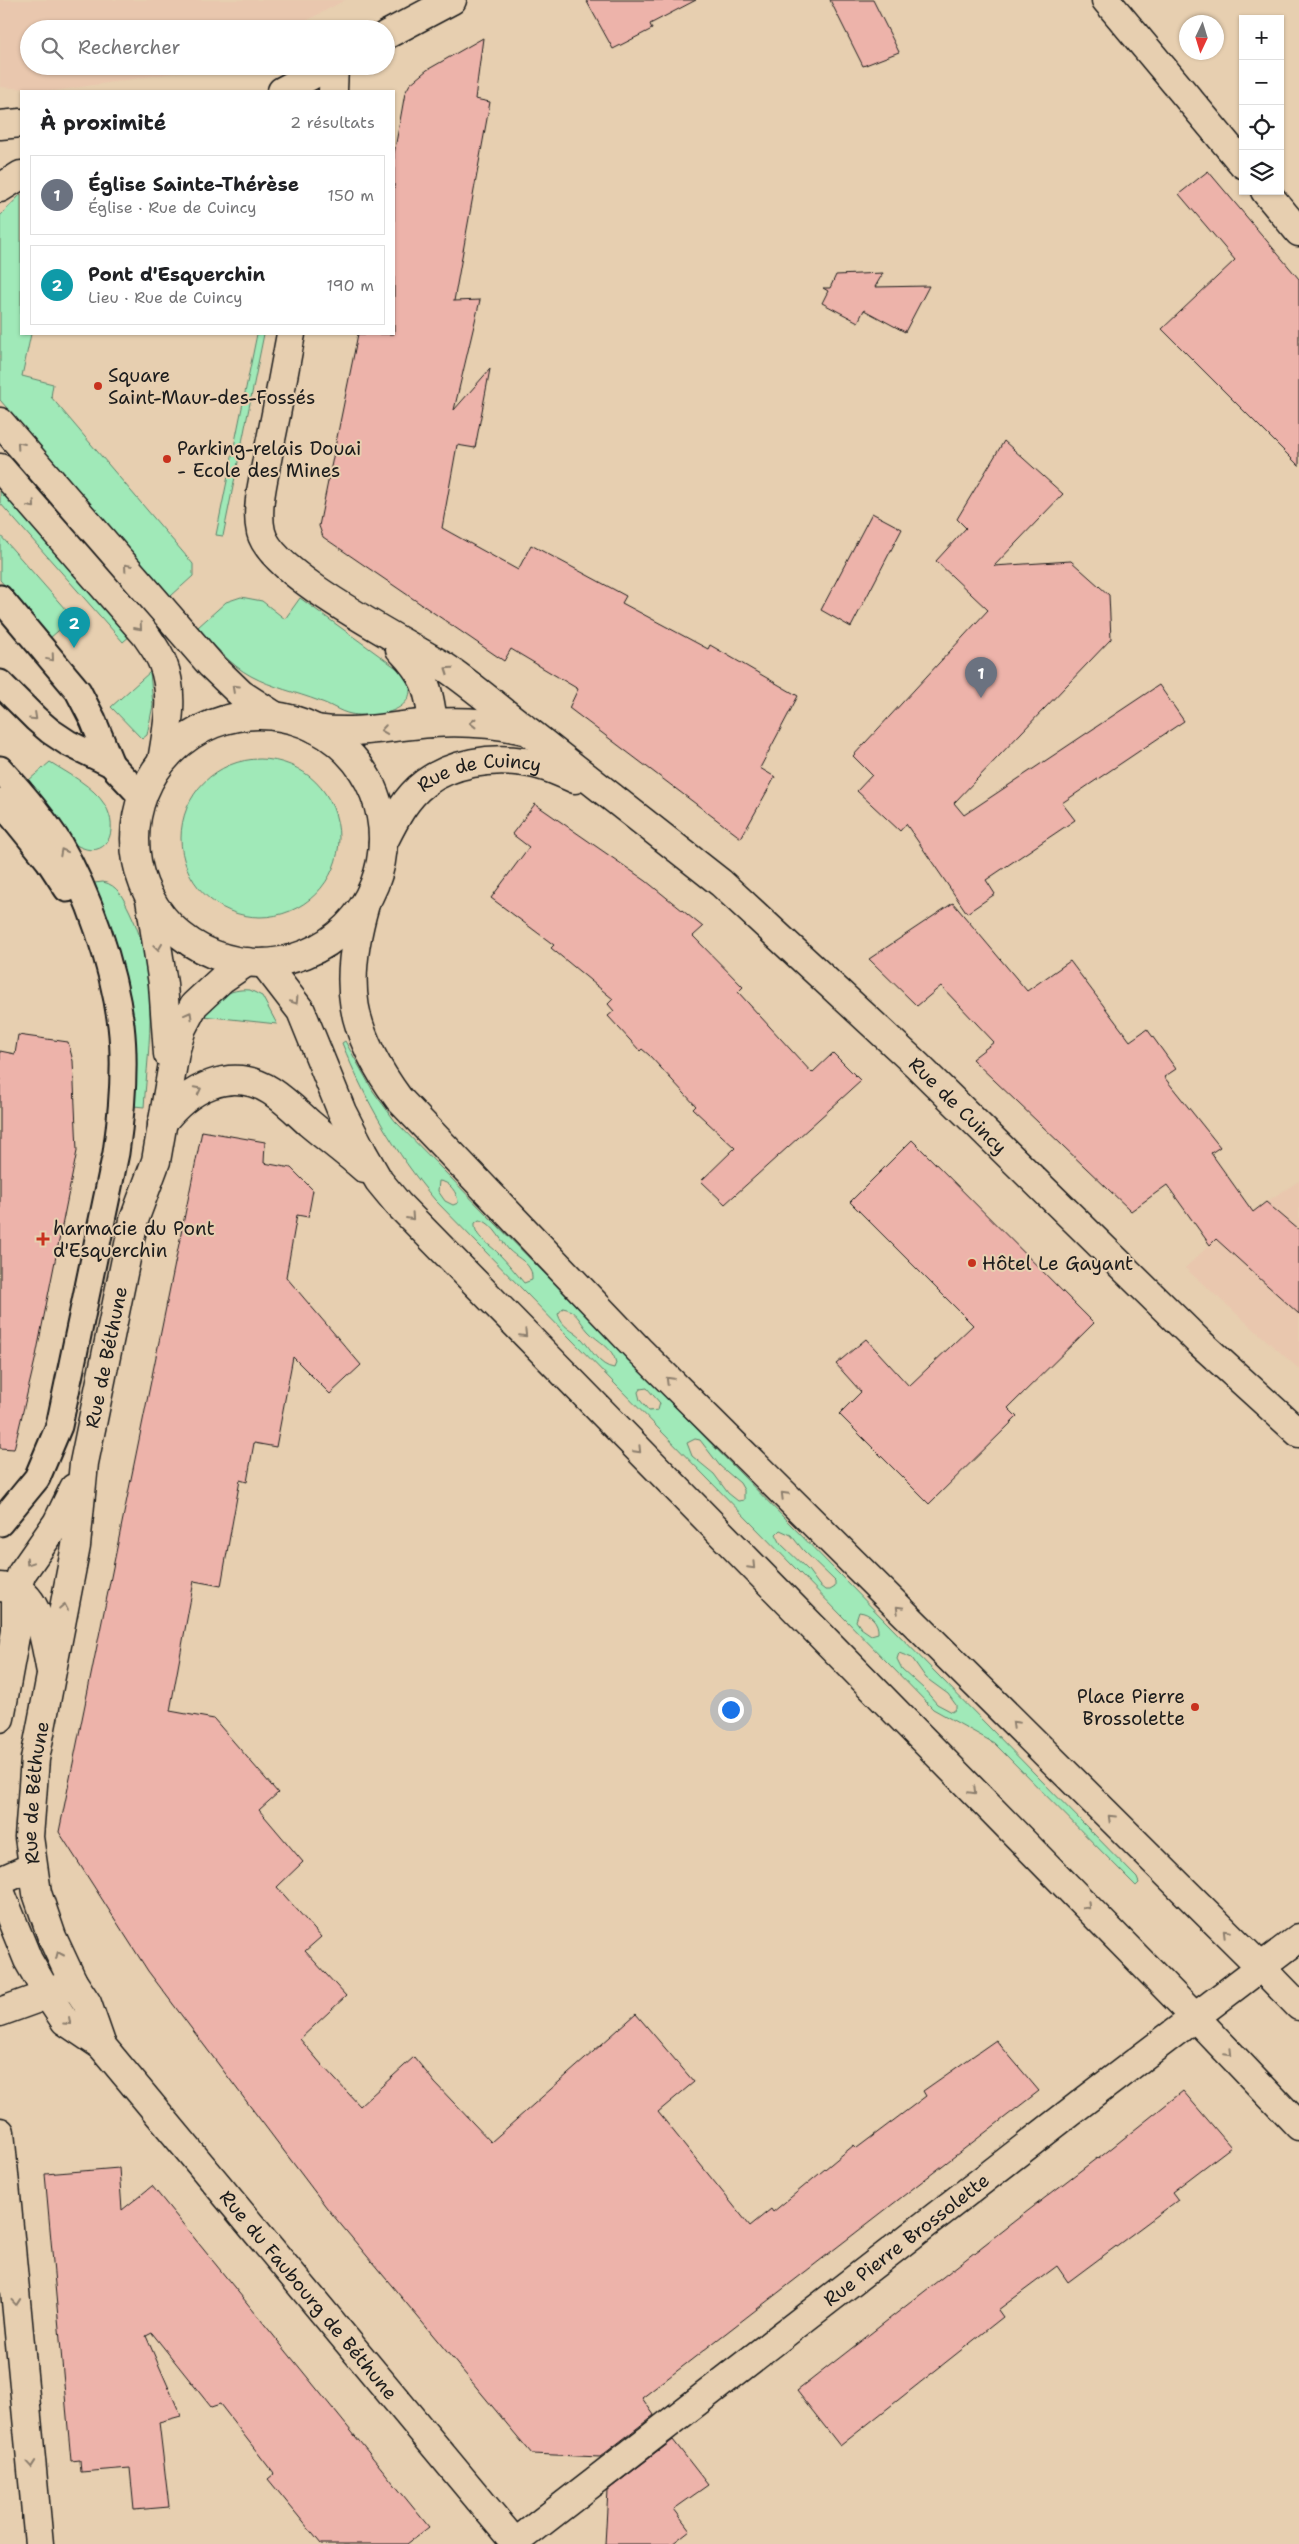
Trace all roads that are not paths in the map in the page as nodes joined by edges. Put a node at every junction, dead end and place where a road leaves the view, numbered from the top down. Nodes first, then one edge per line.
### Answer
1 (452, 0) edge
2 (1106, 0) edge
3 (395, 30) edge
4 (312, 75) edge
5 (334, 75) edge
6 (284, 90) edge
7 (333, 90) edge
8 (20, 123) edge
9 (0, 124) edge
10 (1239, 159) edge
11 (20, 176) edge
12 (0, 188) edge
13 (1268, 195) edge
14 (1299, 232) edge
15 (292, 335) edge
16 (0, 422) edge
17 (0, 468) edge
18 (0, 598) edge
19 (386, 635) junction
20 (0, 682) edge
21 (275, 716) junction
22 (433, 723) junction
23 (316, 729) junction
24 (528, 731) junction
25 (162, 761) junction
26 (111, 764) junction
27 (0, 768) edge
28 (604, 792) junction
29 (142, 797) junction
30 (0, 801) edge
31 (383, 843) junction
32 (150, 898) junction
33 (365, 904) junction
34 (256, 963) junction
35 (110, 979) junction
36 (170, 1078) junction
37 (162, 1123) junction
38 (379, 1180) junction
39 (1299, 1433) edge
40 (84, 1463) junction
41 (0, 1522) edge
42 (8, 1588) edge
43 (51, 1672) junction
44 (0, 1718) edge
45 (32, 1867) junction
46 (0, 1881) edge
47 (0, 1891) edge
48 (42, 1914) joint
49 (1299, 1938) edge
50 (1261, 1967) junction
51 (73, 1982) junction
52 (47, 1994) junction
53 (1299, 2006) edge
54 (0, 2012) edge
55 (1195, 2017) junction
56 (102, 2046) junction
57 (1299, 2126) edge
58 (0, 2132) edge
59 (39, 2544) edge
60 (515, 2544) edge

1 - 3 main road
2 - 10 main road
4 - 6 main road
5 - 7 main road
8 - 9 main road
11 - 12 main road
13 - 14 main road
15 - 19 main road, Rue de Cuincy
21 -> 16 main road
17 -> 25 main road
18 -> 26 lane
19 - 22 main road, Rue de Cuincy
24 -> 19 main road, Rue de Cuincy
20 -> 26 lane
21 - 23 main road
21 - 25 main road
22 -> 23 main road, Rue de Cuincy
24 -> 22 main road, Rue de Cuincy
23 - 31 main road
24 - 28 main road, Rue de Cuincy
25 - 29 main road
26 - 29 lane
35 -> 27 lane
28 - 31 main road, Rue de Cuincy
28 - 39 main road, Rue de Cuincy
29 - 32 main road
30 - 35 lane
31 - 33 main road
32 - 34 main road
32 -> 36 main road, Rue de Béthune
33 - 34 main road
50 -> 33 main road
36 -> 34 main road, Rue de Béthune
34 -> 38 main road
35 - 41 lane
36 - 37 main road, Rue de Béthune
37 -> 38 main road
37 - 40 main road, Rue de Béthune
38 -> 55 main road
40 -> 42 main road, Rue de Béthune
43 -> 40 main road, Rue de Béthune
42 - 43 main road, Rue de Béthune
42 - 44 main road, Rue de Béthune
43 - 45 main road, Rue de Béthune
45 - 46 main road
45 - 48 main road, Rue de Béthune
47 - 52 main road, Rue du Faubourg de Béthune
51 -> 48 main road, Rue du Faubourg de Béthune
49 - 50 main road, Rue Pierre Brossolette
50 - 53 main road
50 - 55 main road, Rue Pierre Brossolette
51 - 52 main road
51 - 56 main road, Rue du Faubourg de Béthune
52 - 54 main road
52 -> 56 main road, Rue du Faubourg de Béthune
55 -> 57 main road
55 - 60 main road, Rue Pierre Brossolette
56 - 60 main road, Rue du Faubourg de Béthune
58 -> 59 main road

